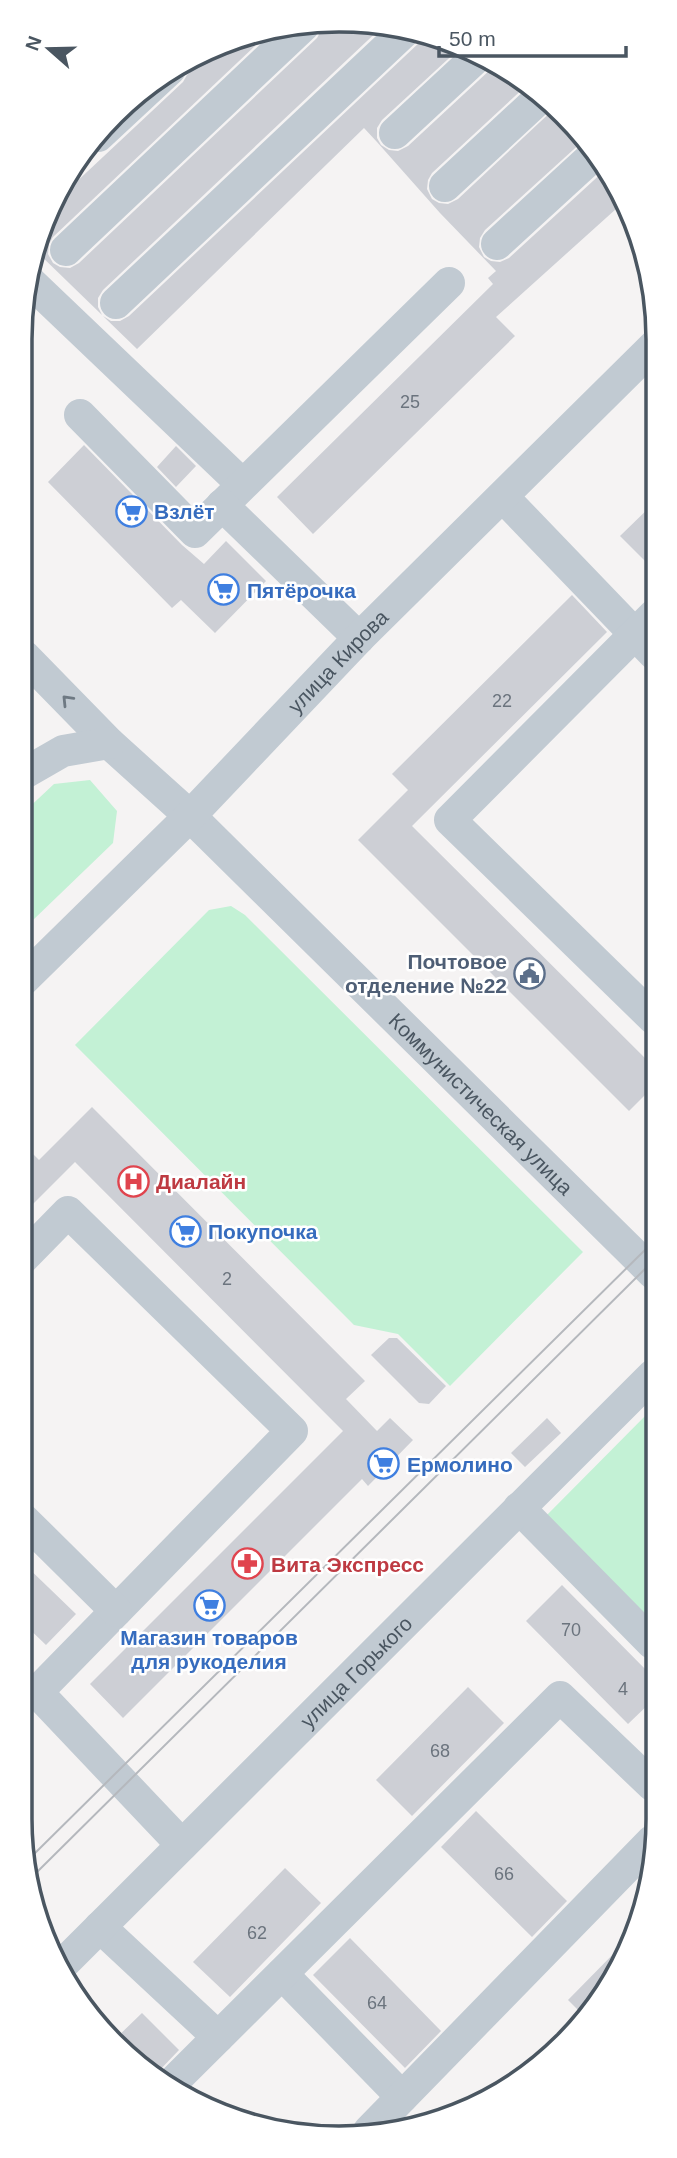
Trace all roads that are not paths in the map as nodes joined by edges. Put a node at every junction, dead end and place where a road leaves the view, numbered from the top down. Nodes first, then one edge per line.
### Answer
1 (294, 35) edge
2 (398, 37) edge
3 (472, 62) edge
4 (535, 103) edge
5 (395, 133) dead end
6 (588, 160) edge
7 (445, 186) dead end
8 (497, 244) dead end
9 (66, 250) dead end
10 (449, 283) dead end
11 (36, 287) edge
12 (116, 303) dead end
13 (645, 355) edge
14 (80, 415) dead end
15 (232, 495) junction
16 (503, 497) junction
17 (645, 631) edge
18 (645, 637) edge
19 (359, 638) junction
20 (32, 664) edge
21 (109, 743) junction
22 (32, 769) edge
23 (190, 816) junction
24 (32, 971) edge
25 (645, 1010) edge
26 (32, 1249) edge
27 (645, 1265) edge
28 (645, 1383) edge
29 (519, 1508) junction
30 (32, 1528) edge
31 (116, 1611) junction
32 (645, 1636) edge
33 (645, 1778) edge
34 (182, 1845) junction
35 (644, 1849) edge
36 (100, 1927) junction
37 (66, 1961) edge
38 (282, 1974) junction
39 (218, 2038) junction
40 (176, 2079) edge
41 (402, 2097) junction
42 (375, 2124) edge

1 - 9 street
2 - 12 street
3 - 5 street
4 - 7 street
6 - 8 street
10 - 15 street
11 - 15 street
13 - 16 street, улица Кирова
14 - 15 street
15 - 19 street
16 - 17 street
16 - 19 street, улица Кирова
18 - 25 street
19 - 23 street, улица Кирова
21 -> 20 street, Коммунистическая улица
21 - 22 street
21 - 23 street, Коммунистическая улица
23 - 24 street, улица Кирова
23 - 27 street, Коммунистическая улица
26 - 31 street
28 - 29 street, улица Горького
29 - 32 street
29 - 34 street, улица Горького
30 - 31 street
31 - 34 street
33 - 38 street
34 - 36 street, улица Горького
35 - 41 street
36 - 37 street, улица Горького
36 - 39 street
38 - 39 street
38 - 41 street
39 - 40 street
41 - 42 street

